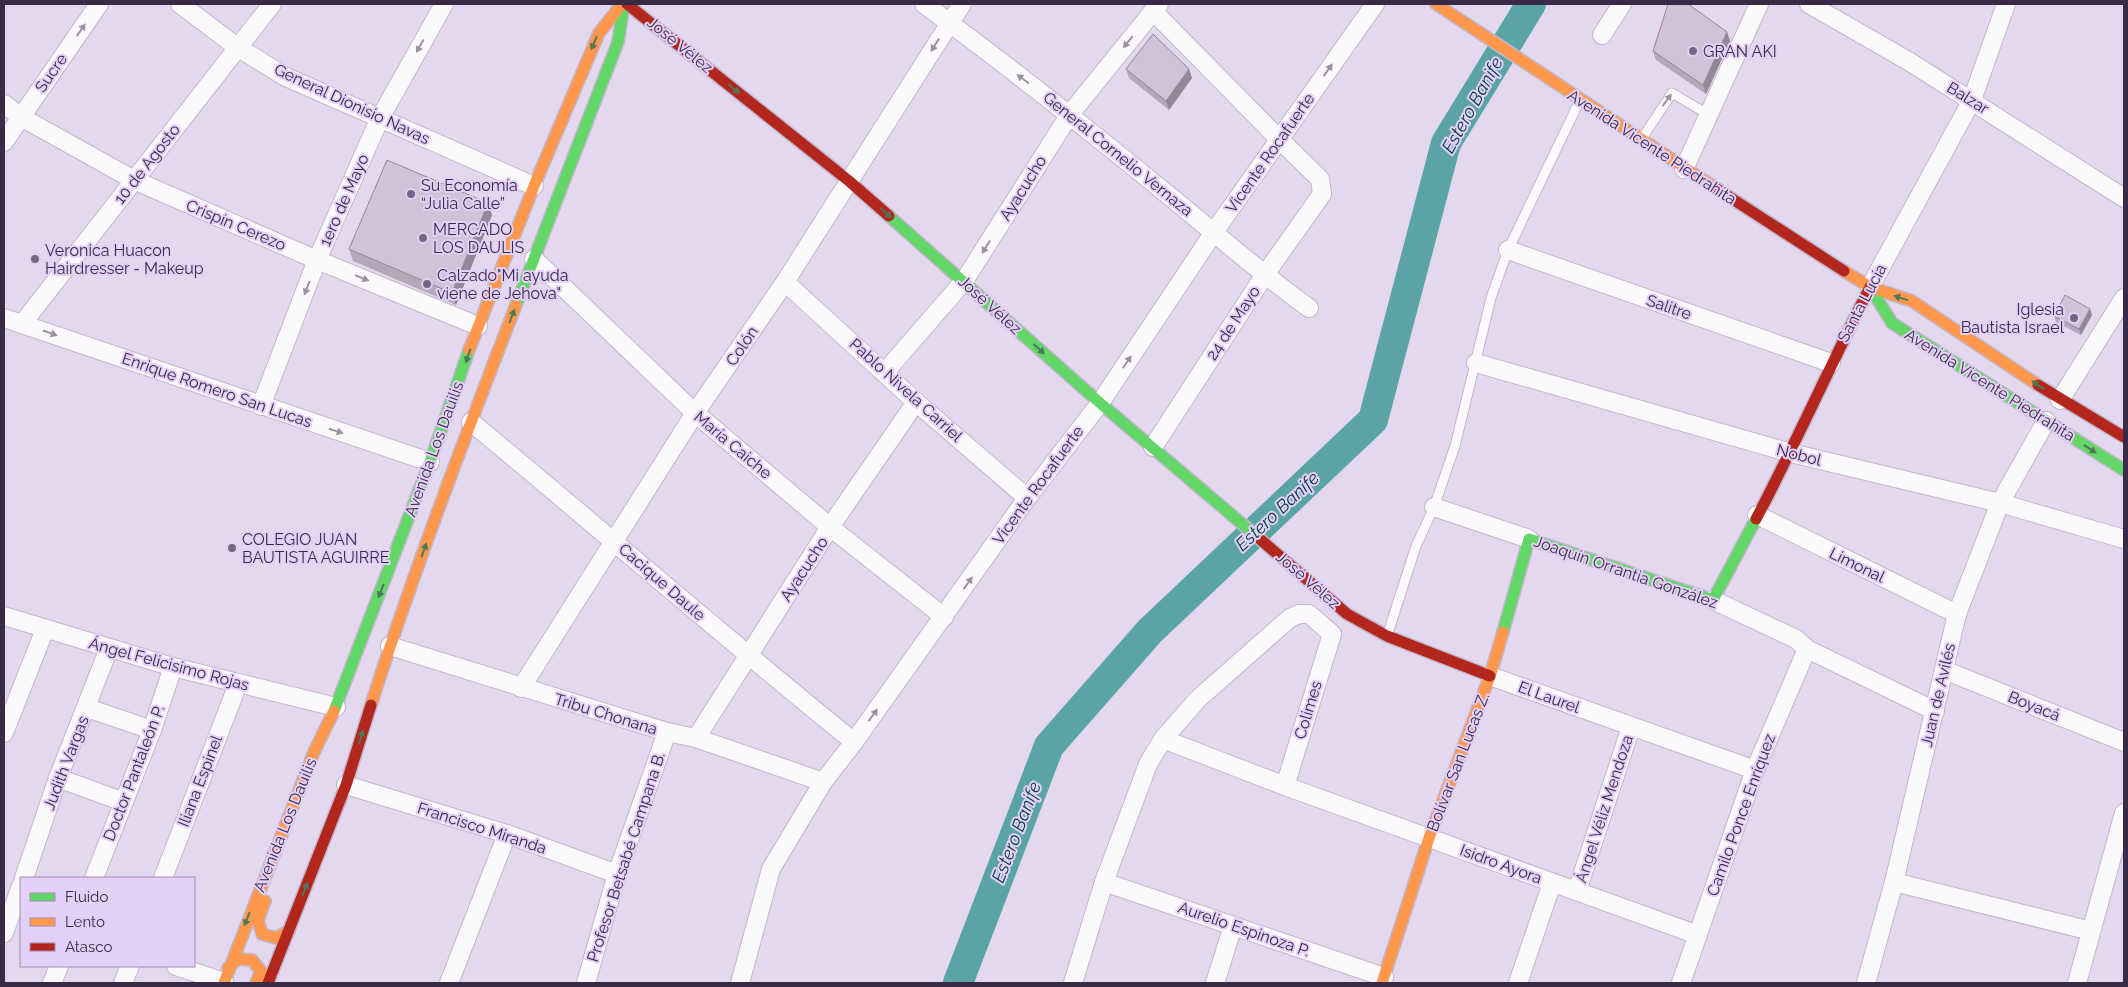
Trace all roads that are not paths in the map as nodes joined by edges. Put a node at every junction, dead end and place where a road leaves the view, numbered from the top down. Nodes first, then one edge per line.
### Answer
1 (99, 4) edge
2 (180, 4) edge
3 (272, 4) edge
4 (444, 4) edge
5 (624, 4) edge
6 (924, 4) edge
7 (962, 4) edge
8 (1374, 4) edge
9 (1622, 4) edge
10 (1759, 4) edge
11 (1809, 4) edge
12 (2006, 4) edge
13 (1156, 7) edge
14 (1441, 7) edge
15 (1832, 10) edge
16 (949, 22) junction
17 (1602, 35) dead end
18 (238, 47) junction
19 (1972, 100) junction
20 (1579, 101) junction
21 (4, 104) edge
22 (1070, 114) junction
23 (1709, 115) junction
24 (20, 117) junction
25 (380, 118) junction
26 (1280, 140) junction
27 (1640, 140) junction
28 (4, 142) edge
29 (1684, 169) junction
30 (134, 180) junction
31 (849, 180) junction
32 (534, 186) junction
33 (2124, 198) edge
34 (1214, 232) junction
35 (1508, 250) junction
36 (317, 260) junction
37 (534, 260) junction
38 (1264, 276) junction
39 (964, 281) junction
40 (786, 282) junction
41 (1870, 287) junction
42 (2124, 298) edge
43 (1309, 308) dead end
44 (4, 318) edge
45 (22, 324) junction
46 (478, 326) junction
47 (1476, 363) junction
48 (1831, 364) junction
49 (885, 372) junction
50 (2060, 400) junction
51 (916, 402) junction
52 (1100, 403) junction
53 (261, 406) junction
54 (695, 413) junction
55 (2046, 421) junction
56 (471, 422) junction
57 (2120, 430) edge
58 (1153, 447) junction
59 (1790, 453) junction
60 (430, 462) junction
61 (2124, 470) edge
62 (1027, 498) junction
63 (2000, 503) junction
64 (1434, 507) junction
65 (1757, 516) junction
66 (830, 527) junction
67 (1529, 539) junction
68 (2124, 539) edge
69 (614, 540) junction
70 (1713, 600) junction
71 (1347, 614) joint
72 (1957, 614) junction
73 (4, 616) edge
74 (944, 617) junction
75 (45, 629) junction
76 (1387, 636) junction
77 (390, 646) junction
78 (109, 648) junction
79 (1807, 649) junction
80 (747, 656) junction
81 (173, 667) junction
82 (1944, 670) junction
83 (1490, 676) junction
84 (238, 684) junction
85 (521, 688) junction
86 (87, 708) junction
87 (336, 708) junction
88 (1935, 711) junction
89 (1631, 727) junction
90 (152, 730) junction
91 (667, 732) junction
92 (4, 733) edge
93 (696, 738) junction
94 (1163, 739) junction
95 (854, 742) junction
96 (2124, 742) edge
97 (314, 752) junction
98 (1755, 770) junction
99 (58, 778) junction
100 (823, 782) junction
101 (346, 785) junction
102 (1285, 786) junction
103 (124, 802) junction
104 (2124, 813) edge
105 (507, 834) junction
106 (1429, 838) junction
107 (617, 874) junction
108 (24, 877) edge
109 (94, 877) edge
110 (163, 877) edge
111 (1104, 882) junction
112 (1552, 882) junction
113 (1894, 882) junction
114 (20, 889) edge
115 (1577, 891) junction
116 (12, 914) edge
117 (1233, 926) junction
118 (289, 931) junction
119 (2091, 931) junction
120 (4, 933) edge
121 (1698, 935) junction
122 (59, 967) edge
123 (130, 967) edge
124 (180, 967) edge
125 (225, 978) edge
126 (1383, 980) edge
127 (52, 983) edge
128 (123, 983) edge
129 (256, 983) edge
130 (268, 983) edge
131 (449, 983) edge
132 (586, 983) edge
133 (740, 983) edge
134 (1072, 983) edge
135 (1215, 983) edge
136 (1518, 983) edge
137 (1681, 983) edge
138 (1866, 983) edge
139 (2077, 983) edge

24 -> 1 street, Sucre
2 - 18 street, General Dionisio Navas
3 - 18 street, 10 de Agosto
4 -> 25 street, 1ero de Mayo
5 -> 31 street, José Vélez
5 -> 32 street, Avenida Los Dauilis
5 - 37 street, Avenida Los Dauilis
6 - 16 street, General Cornelio Vernaza
7 - 16 street, Colón
26 -> 8 street, Vicente Rocafuerte
9 - 17 street
10 - 23 street
11 - 15 street, Balzar
12 - 19 street, Santa Lucía
13 -> 22 street, Ayacucho
13 - 26 street
14 - 20 street, Avenida Vicente Piedrahíta
15 - 19 street, Balzar
22 -> 16 street, General Cornelio Vernaza
16 -> 31 street, Colón
18 - 25 street, General Dionisio Navas
18 - 30 street, 10 de Agosto
19 - 33 street, Balzar
19 - 41 street, Santa Lucía
20 - 27 street, Avenida Vicente Piedrahíta
20 - 35 lane
21 - 24 street, Crispín Cerezo
22 - 34 street, General Cornelio Vernaza
22 -> 39 street, Ayacucho
27 -> 23 lane
23 - 29 street
24 - 28 street, Sucre
24 - 30 street, Crispín Cerezo
25 - 32 street, General Dionisio Navas
25 - 36 street, 1ero de Mayo
26 - 34 street, Vicente Rocafuerte
26 - 38 street, 24 de Mayo
27 - 29 street, Avenida Vicente Piedrahíta
29 - 41 street, Avenida Vicente Piedrahíta
30 - 36 street, Crispín Cerezo
30 - 45 street, 10 de Agosto
31 -> 39 street, José Vélez
31 - 40 street, Colón
32 - 46 street, Avenida Los Dauilis
34 - 38 street, General Cornelio Vernaza
52 -> 34 street, Vicente Rocafuerte
35 - 47 lane
35 - 48 street, Salitre
36 -> 46 street, Crispín Cerezo
36 -> 53 street, 1ero de Mayo
37 - 54 street, María Caiche
56 -> 37 street, Avenida Los Dauilis
38 - 43 street, General Cornelio Vernaza
38 - 58 street, 24 de Mayo
39 - 49 street, Ayacucho
39 -> 52 street, José Vélez
40 - 49 street, Pablo Nivela Carriel
40 - 54 street, Colón
41 - 48 street, Santa Lucía
50 -> 41 street, Avenida Vicente Piedrahíta
41 - 55 street, Avenida Vicente Piedrahíta
42 - 50 street
44 - 45 street, Enrique Romero San Lucas
45 -> 53 street, Enrique Romero San Lucas
46 -> 60 street, Avenida Los Dauilis
47 - 59 street, Nobol
47 - 64 lane
48 - 59 street, Santa Lucía
49 - 51 street, Pablo Nivela Carriel
50 - 57 street, Avenida Vicente Piedrahíta
51 - 62 street, Pablo Nivela Carriel
51 - 66 street, Ayacucho
52 - 58 street, José Vélez
52 - 62 street, Vicente Rocafuerte
53 -> 60 street, Enrique Romero San Lucas
54 - 66 street, María Caiche
54 - 69 street, Colón
55 -> 61 street, Avenida Vicente Piedrahíta
55 - 63 street, Juan de Avilés
56 - 69 street, Cacique Daule
77 -> 56 street, Avenida Los Dauilis
58 - 71 street, José Vélez
59 - 63 street, Nobol
59 - 65 street, Santa Lucía
60 -> 87 street, Avenida Los Dauilis
74 -> 62 street, Vicente Rocafuerte
63 - 68 street, Nobol
63 - 72 street, Juan de Avilés
64 - 67 street, Joaquín Orrantia González
64 - 76 lane
65 - 70 street, Santa Lucía
65 - 72 street, Limonal
66 - 74 street, María Caiche
66 - 80 street, Ayacucho
67 - 70 street, Joaquín Orrantia González
67 - 83 street, Bolívar San Lucas Z.
69 - 80 street, Cacique Daule
69 - 85 street, Colón
70 - 79 street, Joaquín Orrantia González
71 - 76 street, El Laurel
72 - 82 street, Juan de Avilés
73 - 75 street, Ángel Felicisimo Rojas
95 -> 74 street, Vicente Rocafuerte
75 - 78 street, Ángel Felicisimo Rojas
75 - 92 street
76 - 83 street, El Laurel
77 - 85 street, Tribu Chonana
101 -> 77 street, Avenida Los Dauilis
78 - 81 street, Ángel Felicisimo Rojas
78 - 86 street, Judith Vargas
79 - 88 street, Joaquín Orrantia González
79 - 98 street, Camilo Ponce Enríquez
80 - 93 street, Ayacucho
80 - 95 street, Cacique Daule
81 - 84 street, Ángel Felicisimo Rojas
81 - 90 street, Doctor Pantaleón P.
82 - 88 street, Juan de Avilés
82 - 96 street, Boyacá
83 - 89 street, El Laurel
83 - 106 street, Bolívar San Lucas Z.
84 - 87 street, Ángel Felicisimo Rojas
84 - 110 street, Iliana Espinel
85 - 91 street, Tribu Chonana
86 - 90 street
86 - 99 street, Judith Vargas
87 - 97 street, Avenida Los Dauilis
88 - 113 street, Juan de Avilés
89 - 98 street, El Laurel
89 - 115 street, Ángel Véliz Mendoza
90 - 103 street, Doctor Pantaleón P.
91 - 93 street, Tribu Chonana
91 - 107 street, Profesor Betsabé Campana B.
93 - 100 street, Tribu Chonana
94 - 102 street, Isidro Ayora
94 - 102 street, Colimes
94 - 111 street
95 - 100 street, Vicente Rocafuerte
97 - 118 street
97 -> 125 street, Avenida Los Dauilis
98 - 121 street, Camilo Ponce Enríquez
99 - 103 street
99 - 108 street, Judith Vargas
100 - 133 street, Vicente Rocafuerte
101 - 105 street, Francisco Miranda
118 -> 101 street, Avenida Los Dauilis
102 - 106 street, Isidro Ayora
103 - 109 street, Doctor Pantaleón P.
104 - 119 street
105 - 107 street, Francisco Miranda
105 - 131 street
106 - 112 street, Isidro Ayora
106 - 126 street, Bolívar San Lucas Z.
107 - 132 street, Profesor Betsabé Campana B.
111 - 117 street, Aurelio Espinoza P.
111 - 134 street
112 - 115 street, Isidro Ayora
112 - 136 street, Ángel Véliz Mendoza
113 - 119 street
113 - 138 street, Juan de Avilés
114 - 116 street
115 - 121 street, Isidro Ayora
116 - 120 street
117 - 126 street, Aurelio Espinoza P.
117 - 135 street
118 - 130 street, Avenida Los Dauilis
119 - 139 street
121 - 137 street, Camilo Ponce Enríquez
122 - 127 street
123 - 128 street
124 - 125 street
125 - 129 street

